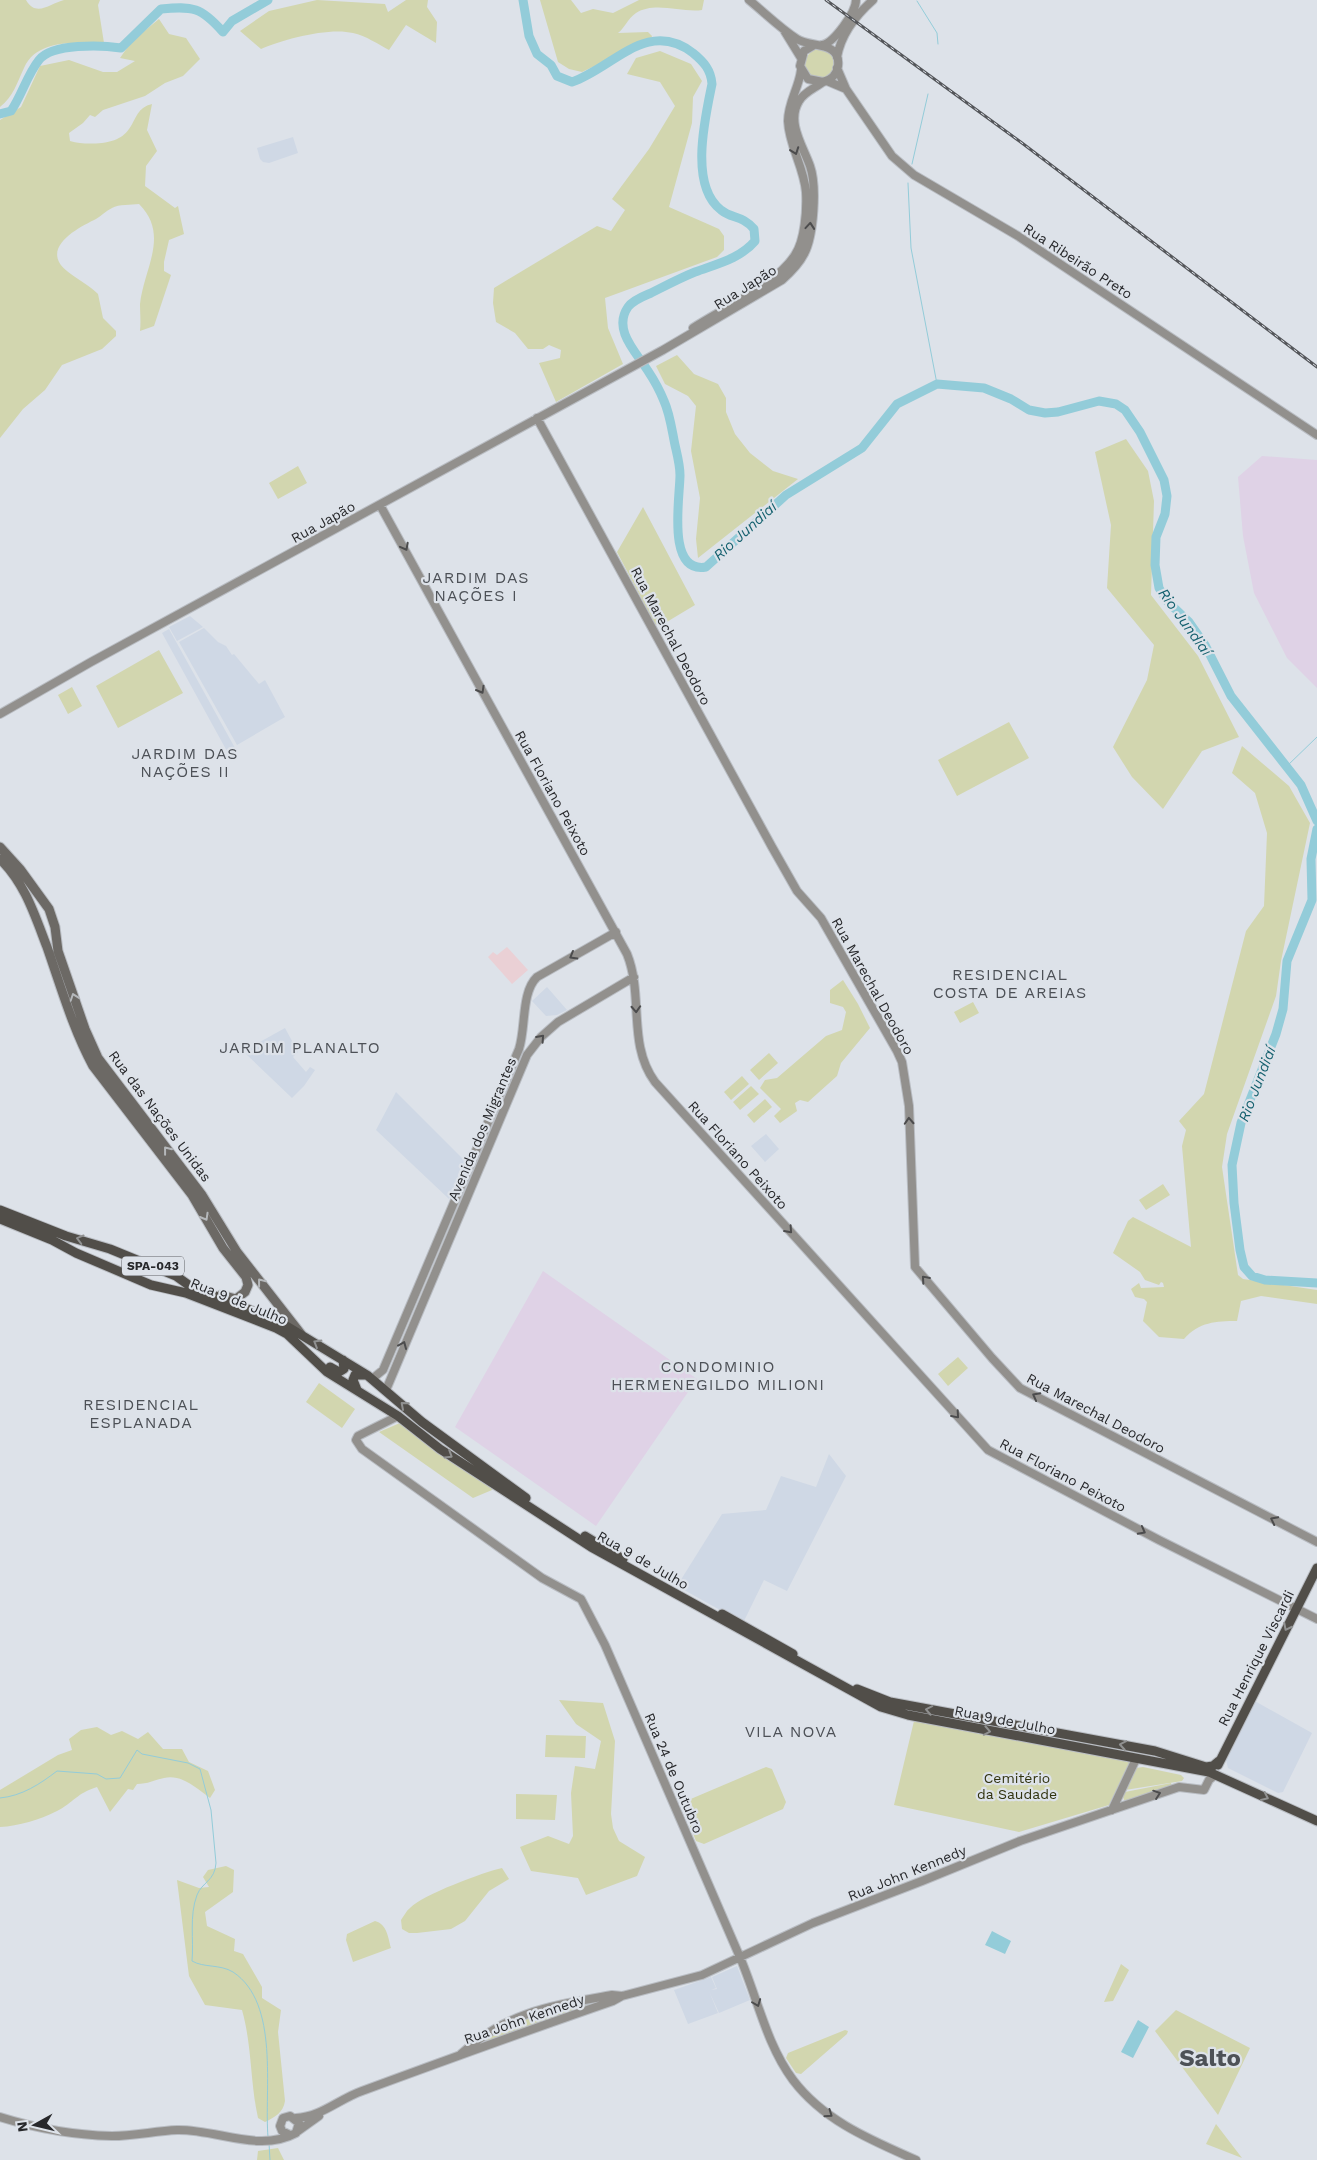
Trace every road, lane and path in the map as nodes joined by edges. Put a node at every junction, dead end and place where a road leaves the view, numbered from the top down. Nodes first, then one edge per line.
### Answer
1 (749, 0) edge
2 (856, 0) edge
3 (873, 0) edge
4 (781, 26) junction
5 (818, 45) junction
6 (837, 57) junction
7 (800, 58) junction
8 (837, 68) junction
9 (801, 70) junction
10 (825, 82) junction
11 (846, 89) junction
12 (656, 352) junction
13 (537, 418) junction
14 (1317, 435) edge
15 (380, 504) junction
16 (0, 714) edge
17 (0, 848) edge
18 (0, 859) edge
19 (46, 905) junction
20 (35, 913) junction
21 (55, 927) junction
22 (40, 930) junction
23 (616, 932) junction
24 (634, 977) junction
25 (486, 1126) junction
26 (493, 1132) junction
27 (479, 1145) junction
28 (486, 1151) junction
29 (469, 1169) junction
30 (0, 1210) edge
31 (0, 1219) edge
32 (453, 1227) junction
33 (110, 1249) junction
34 (434, 1251) junction
35 (104, 1264) junction
36 (150, 1265) junction
37 (144, 1282) junction
38 (203, 1290) junction
39 (426, 1291) junction
40 (287, 1334) junction
41 (301, 1334) junction
42 (343, 1360) junction
43 (369, 1377) junction
44 (357, 1390) junction
45 (386, 1390) junction
46 (366, 1397) junction
47 (398, 1416) junction
48 (412, 1427) junction
49 (442, 1437) junction
50 (1317, 1542) edge
51 (598, 1552) junction
52 (1317, 1568) edge
53 (645, 1572) junction
54 (1297, 1608) junction
55 (1317, 1618) edge
56 (761, 1643) junction
57 (799, 1657) junction
58 (1181, 1757) junction
59 (1136, 1759) junction
60 (1212, 1774) junction
61 (1119, 1794) junction
62 (1127, 1804) junction
63 (1112, 1810) junction
64 (1317, 1821) edge
65 (740, 1957) junction
66 (622, 1996) junction
67 (460, 2054) junction
68 (325, 2111) junction
69 (0, 2116) edge
70 (296, 2118) junction
71 (280, 2126) junction
72 (298, 2131) junction
73 (290, 2135) junction
74 (268, 2140) junction
75 (916, 2160) edge

1 - 4 street
2 - 5 street
3 - 6 street
4 - 5 street
4 - 7 street
5 - 6 street
5 - 7 street
6 - 8 street, Rua Ribeirão Preto
7 - 9 street
8 - 10 street
8 - 11 street, Rua Ribeirão Preto
9 - 10 street
9 -> 12 street, Rua Japão
10 - 11 street
12 -> 10 street, Rua Japão
11 - 14 street, Rua Ribeirão Preto
12 - 13 street, Rua Japão
13 - 15 street, Rua Japão
50 -> 13 street, Rua Marechal Deodoro
15 - 16 street, Rua Japão
15 -> 23 street, Rua Floriano Peixoto
17 - 19 main road, Rua das Nações Unidas
18 - 20 main road, Rua das Nações Unidas
19 - 20 main road
19 - 21 main road, Rua das Nações Unidas
20 - 22 main road, Rua das Nações Unidas
21 - 22 main road
41 -> 21 main road, Rua das Nações Unidas
22 -> 38 main road, Rua das Nações Unidas
23 - 24 street, Rua Floriano Peixoto
23 -> 25 street, Avenida dos Migrantes
26 -> 24 street, Avenida dos Migrantes
24 -> 54 street, Rua Floriano Peixoto
25 - 26 street
25 - 27 street, Avenida dos Migrantes
26 - 28 street, Avenida dos Migrantes
27 - 28 street
27 - 29 street, Avenida dos Migrantes
28 - 32 street, Avenida dos Migrantes
29 - 32 street, Avenida dos Migrantes
29 - 34 street, Avenida dos Migrantes
33 -> 30 main road, Rua 9 de Julho / SPA-043
31 - 35 main road, Rua 9 de Julho / SPA-043
32 - 39 street, Avenida dos Migrantes
33 - 35 main road
33 - 36 main road, Rua 9 de Julho / SPA-043
34 - 39 street, Avenida dos Migrantes
34 - 43 street, Avenida dos Migrantes
35 - 37 main road, Rua 9 de Julho / SPA-043
36 - 37 main road
36 - 38 main road, Rua 9 de Julho / SPA-043
37 - 40 main road, Rua 9 de Julho / SPA-043
38 - 41 main road, Rua 9 de Julho / SPA-043
45 -> 39 street, Avenida dos Migrantes
40 - 42 main road
40 - 44 main road, Rua 9 de Julho
42 -> 41 main road, Rua 9 de Julho
42 - 43 main road, Rua 9 de Julho
43 - 44 main road
43 - 45 main road, Rua 9 de Julho
44 - 46 main road, Rua 9 de Julho
45 - 46 main road
49 -> 45 main road, Rua 9 de Julho
46 - 47 main road, Rua 9 de Julho
47 - 48 main road, Rua 9 de Julho
47 - 65 street, Rua 24 de Outubro
48 - 49 main road
48 -> 51 main road, Rua 9 de Julho
49 - 53 main road, Rua 9 de Julho
51 - 53 main road
51 - 56 main road, Rua 9 de Julho
52 - 54 main road, Rua Henrique Viscardi
53 - 57 main road, Rua 9 de Julho
54 - 55 street, Rua Floriano Peixoto
54 -> 60 main road, Rua Henrique Viscardi
56 - 57 main road
56 -> 59 main road, Rua 9 de Julho
58 -> 57 main road, Rua 9 de Julho
58 - 59 main road
58 - 60 main road, Rua 9 de Julho
59 - 60 main road, Rua 9 de Julho
59 - 61 street
62 -> 60 street, Rua John Kennedy
60 -> 64 main road, Rua 9 de Julho
61 - 62 street
61 - 63 street
62 - 63 street, Rua John Kennedy
63 - 65 street, Rua John Kennedy
65 - 66 street, Rua John Kennedy
65 -> 75 street, Rua 24 de Outubro
66 - 67 street, Rua John Kennedy
66 - 67 street, Rua John Kennedy
67 - 68 street, Rua John Kennedy
68 - 70 street, Rua John Kennedy
68 - 72 street, Rua John Kennedy
69 - 74 street
70 - 71 street
70 - 72 street
71 - 73 street
71 - 74 street
72 - 73 street
73 - 74 street

